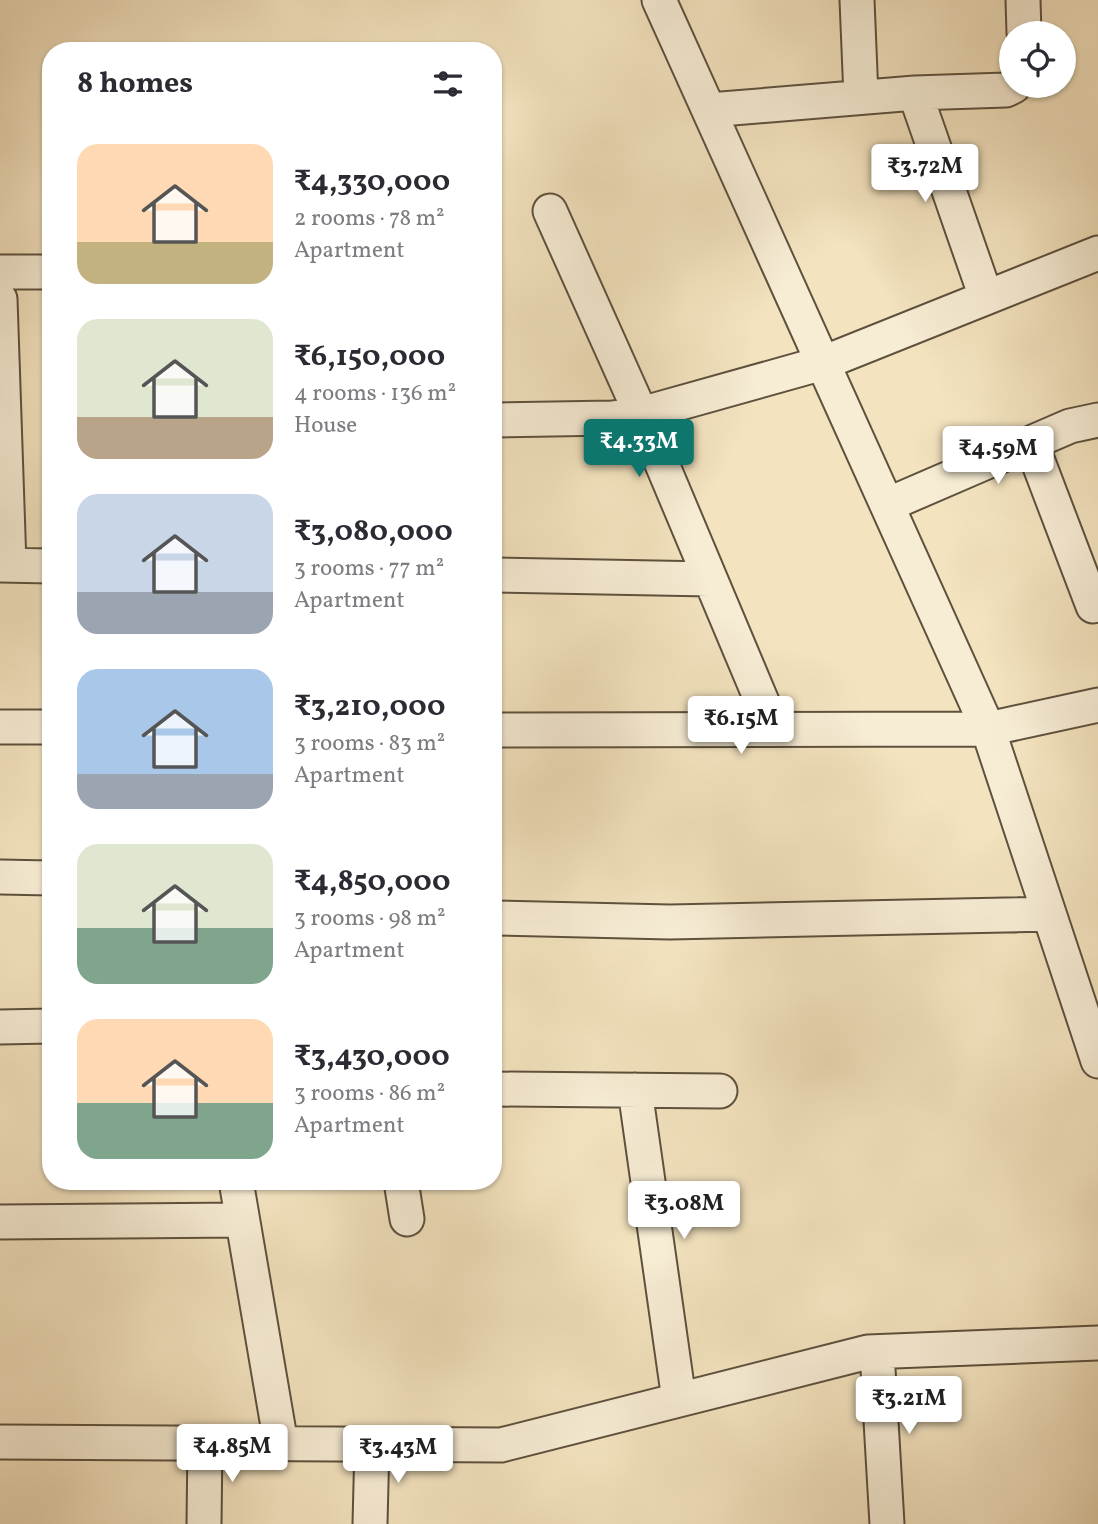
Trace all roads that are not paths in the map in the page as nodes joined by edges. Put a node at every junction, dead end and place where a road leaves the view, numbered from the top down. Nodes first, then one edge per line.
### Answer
1 (659, 0) edge
2 (858, 0) edge
3 (1023, 0) edge
4 (1024, 21) edge
5 (999, 90) edge
6 (915, 93) junction
7 (861, 97) junction
8 (709, 110) junction
9 (550, 211) dead end
10 (1098, 253) edge
11 (0, 272) edge
12 (42, 272) edge
13 (986, 297) junction
14 (0, 299) edge
15 (823, 363) junction
16 (641, 414) junction
17 (502, 420) edge
18 (1098, 420) edge
19 (1031, 443) junction
20 (887, 505) junction
21 (5, 565) edge
22 (42, 566) edge
23 (502, 575) edge
24 (710, 579) junction
25 (1093, 606) dead end
26 (1098, 705) edge
27 (0, 727) edge
28 (42, 727) edge
29 (773, 728) junction
30 (988, 729) junction
31 (502, 730) edge
32 (0, 877) edge
33 (42, 878) edge
34 (1049, 914) junction
35 (502, 918) edge
36 (42, 1026) edge
37 (0, 1027) edge
38 (1098, 1061) edge
39 (502, 1089) edge
40 (635, 1090) junction
41 (720, 1091) dead end
42 (237, 1190) edge
43 (402, 1190) edge
44 (407, 1219) dead end
45 (242, 1220) junction
46 (0, 1222) edge
47 (1098, 1343) edge
48 (877, 1352) junction
49 (679, 1400) junction
50 (0, 1442) edge
51 (205, 1443) junction
52 (281, 1444) junction
53 (372, 1444) junction
54 (204, 1524) edge
55 (370, 1524) edge
56 (887, 1524) edge

1 - 8 street
2 - 7 street
3 - 4 street
5 - 6 street
6 - 7 street
6 - 13 street
7 - 8 street
8 - 15 street
9 - 16 street
10 - 13 street
11 - 12 street
13 - 15 street
14 - 21 street
15 - 16 street
15 - 20 street
16 - 17 street
16 - 24 street
18 - 19 street
19 - 20 street
19 - 25 street
20 - 30 street
21 - 22 street
23 - 24 street
24 - 29 street
26 - 30 street
27 - 28 street
29 - 30 street
29 - 31 street
30 - 34 street
32 - 33 street
34 - 35 street
34 - 38 street
36 - 37 street
39 - 40 street
40 - 41 street
40 - 49 street
42 - 45 street
43 - 44 street
45 - 46 street
45 - 52 street
47 - 48 street
48 - 49 street
48 - 56 street
49 - 53 street
50 - 51 street
51 - 52 street
51 - 54 street
52 - 53 street
53 - 55 street

